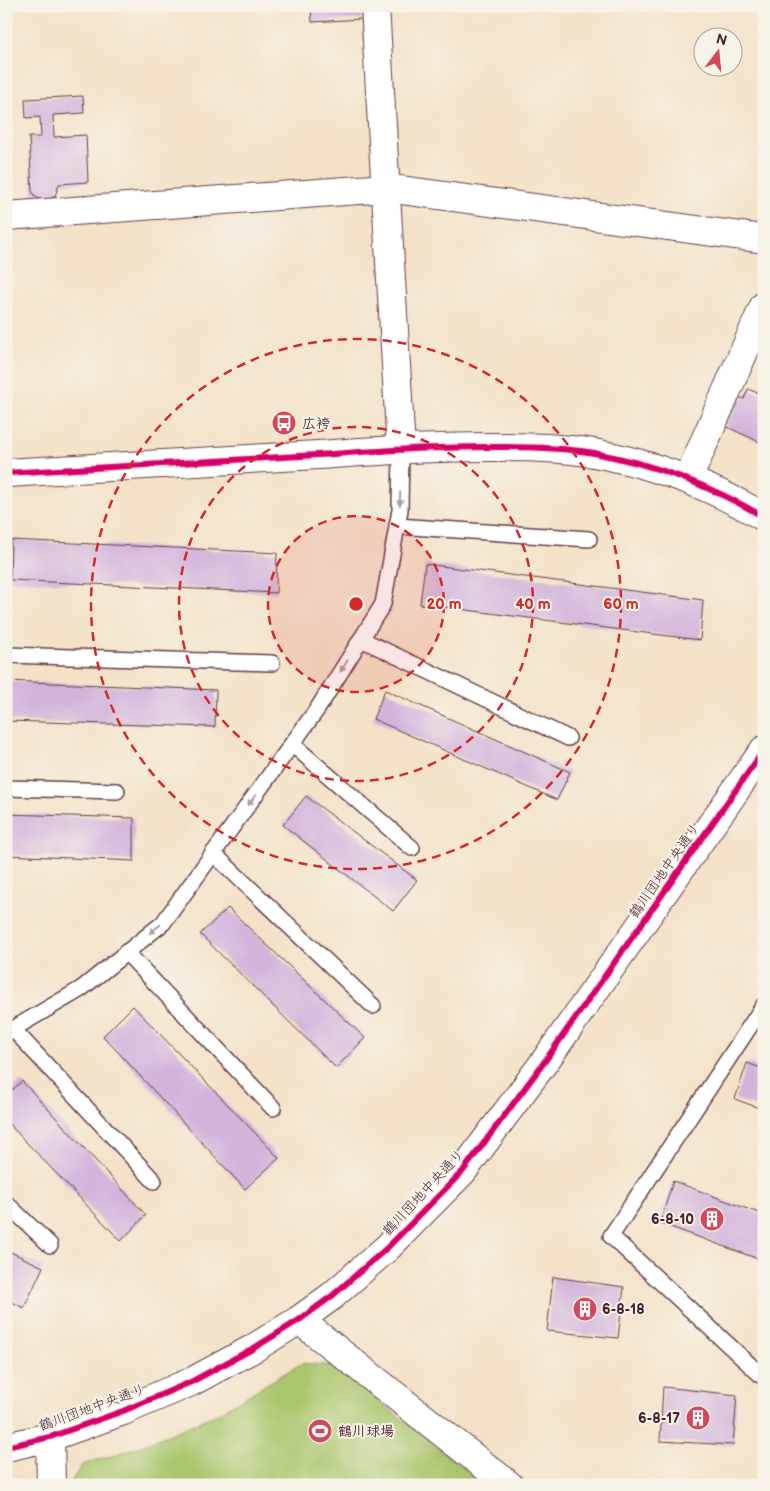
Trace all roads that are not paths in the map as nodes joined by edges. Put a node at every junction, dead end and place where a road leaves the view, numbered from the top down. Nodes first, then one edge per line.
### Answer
1 (375, 6) edge
2 (386, 188) junction
3 (6, 216) edge
4 (764, 239) edge
5 (764, 306) edge
6 (401, 450) junction
7 (6, 474) edge
8 (688, 479) junction
9 (764, 517) edge
10 (397, 526) junction
11 (589, 540) dead end
12 (361, 639) junction
13 (6, 655) edge
14 (272, 664) dead end
15 (568, 738) dead end
16 (292, 744) junction
17 (764, 750) edge
18 (6, 788) edge
19 (117, 791) dead end
20 (412, 848) dead end
21 (213, 853) junction
22 (126, 952) junction
23 (373, 1006) dead end
24 (764, 1006) edge
25 (10, 1031) edge
26 (273, 1108) dead end
27 (154, 1181) dead end
28 (6, 1203) edge
29 (50, 1245) dead end
30 (299, 1320) junction
31 (764, 1378) edge
32 (50, 1437) junction
33 (6, 1447) edge
34 (51, 1485) edge
35 (509, 1485) edge

1 - 2 street
2 - 3 street
2 - 4 street
2 - 6 street
5 - 8 street
6 - 7 street
6 - 8 street
6 -> 10 lane
8 - 9 street
10 - 11 lane
10 - 12 lane
12 - 15 lane
12 -> 16 lane
13 - 14 lane
16 - 20 lane
16 -> 21 lane
17 - 30 street, 鶴川団地中央通り
18 - 19 lane
21 -> 22 lane
21 - 23 lane
22 - 25 lane
22 - 26 lane
24 - 31 lane
25 - 27 lane
28 - 29 lane
30 - 32 street, 鶴川団地中央通り
30 - 35 street
32 - 33 street, 鶴川団地中央通り
32 - 34 street

